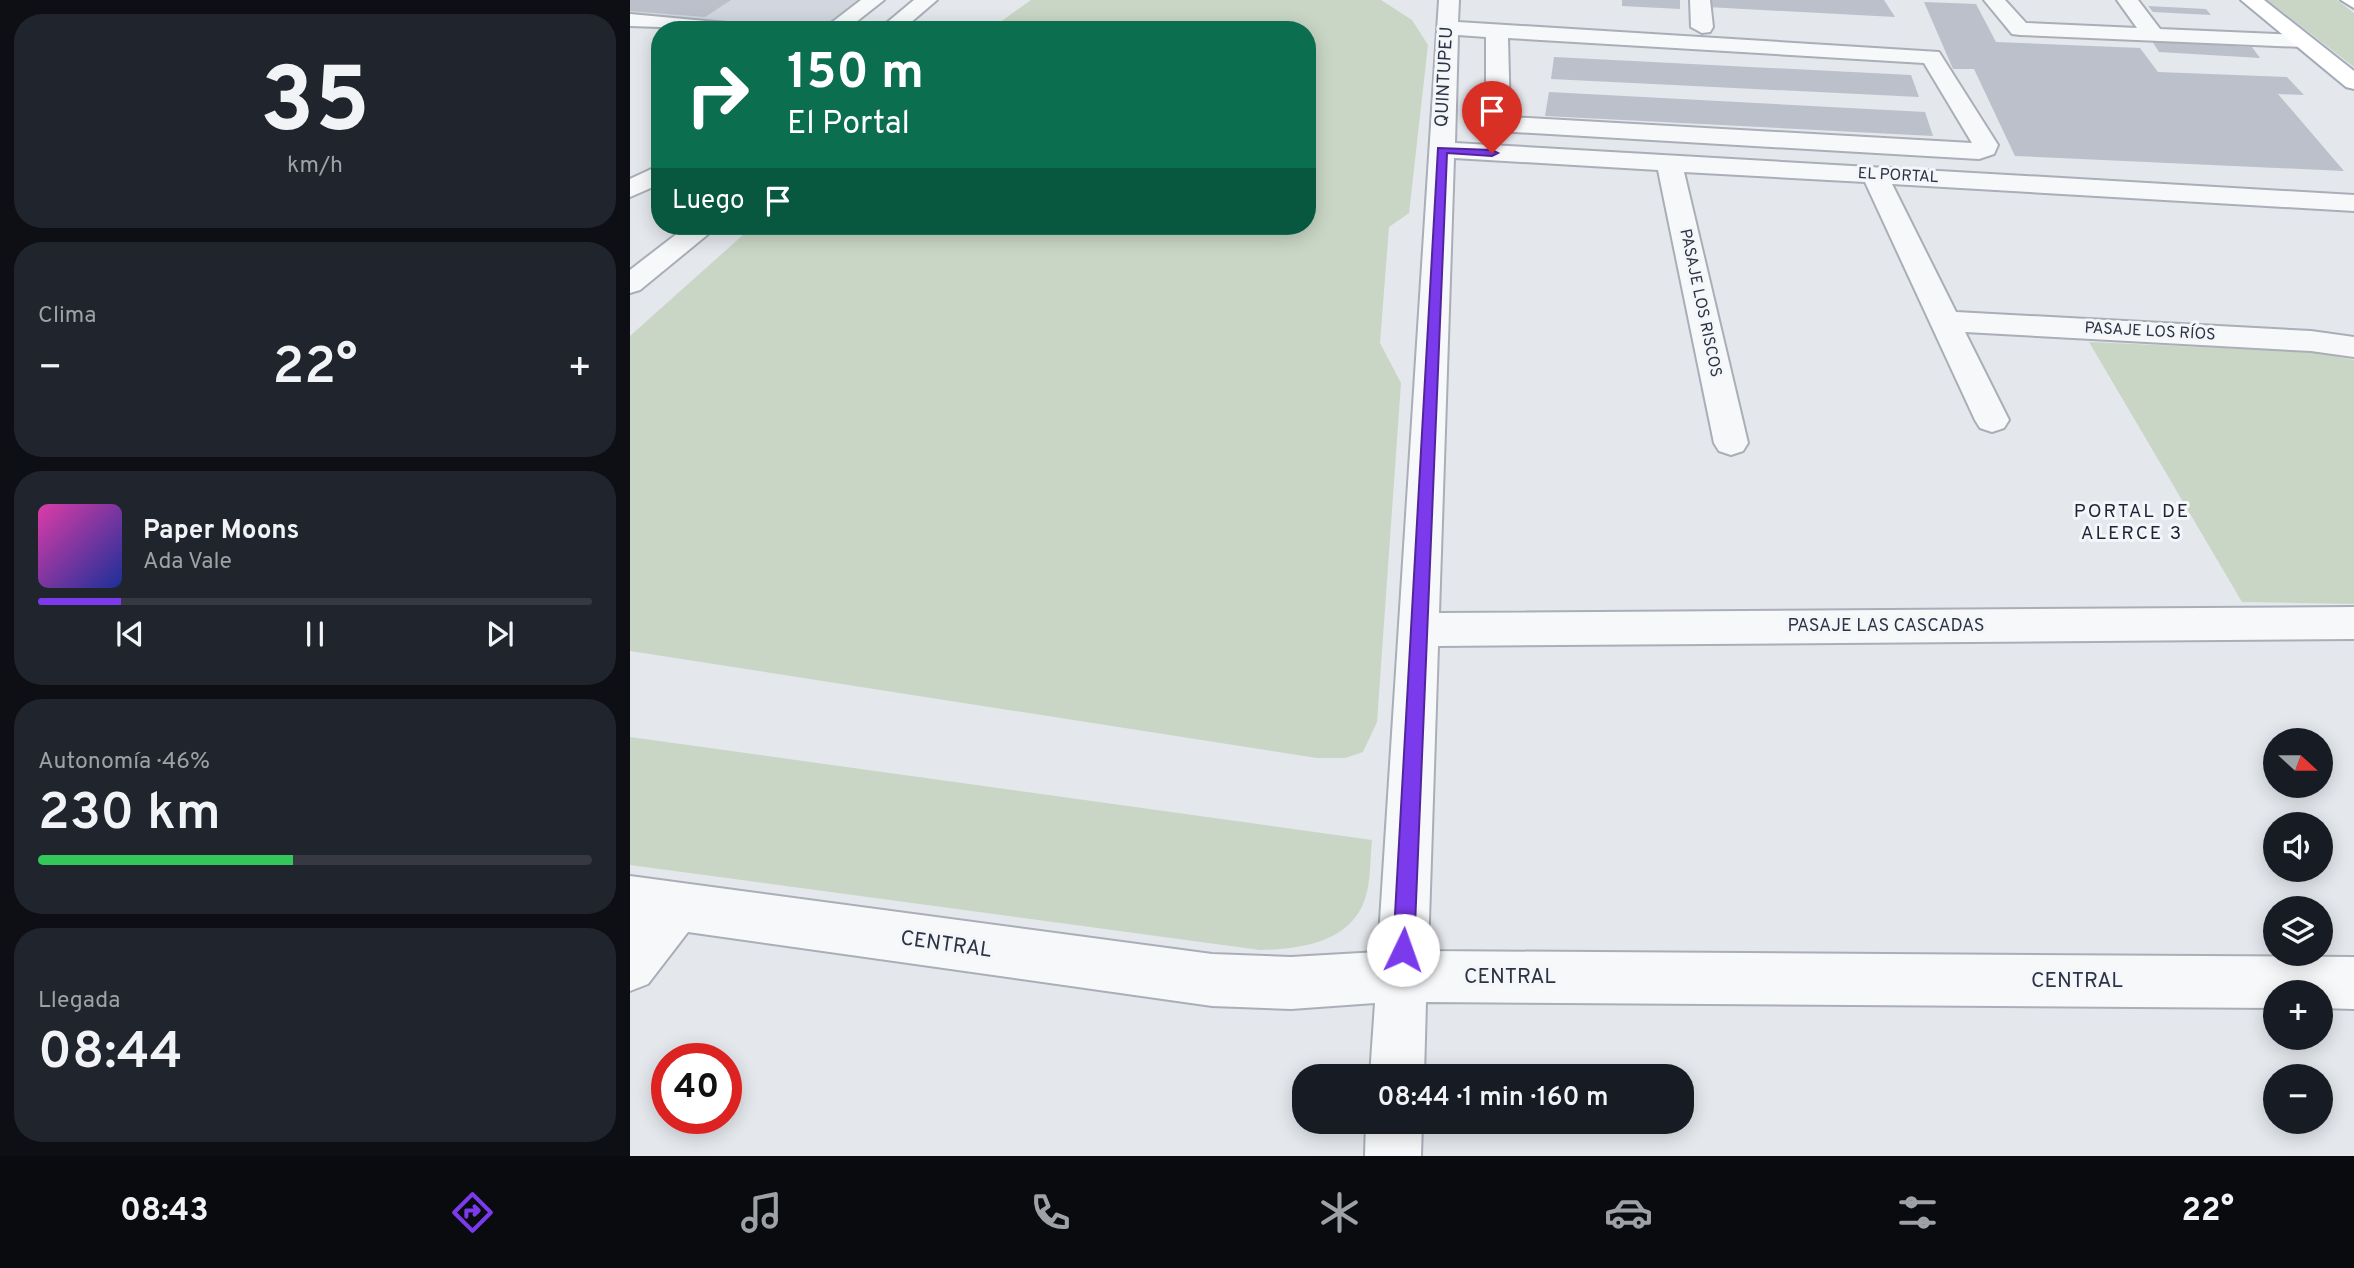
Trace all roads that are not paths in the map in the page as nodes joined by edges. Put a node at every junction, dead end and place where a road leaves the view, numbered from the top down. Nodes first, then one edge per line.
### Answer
1 (874, 0) edge
2 (927, 0) edge
3 (1700, 0) edge
4 (1994, 0) edge
5 (2127, 0) edge
6 (2251, 0) edge
7 (1448, 14) edge
8 (630, 20) edge
9 (845, 21) edge
10 (900, 21) edge
11 (651, 22) edge
12 (1702, 27) dead end
13 (1497, 33) junction
14 (2154, 35) junction
15 (2302, 41) junction
16 (2354, 82) edge
17 (1442, 150) junction
18 (1669, 163) junction
19 (1875, 175) junction
20 (651, 178) edge
21 (630, 189) edge
22 (2354, 203) edge
23 (693, 235) edge
24 (630, 285) edge
25 (1945, 321) junction
26 (2354, 348) edge
27 (1992, 419) dead end
28 (1731, 443) dead end
29 (2354, 623) edge
30 (1419, 630) junction
31 (653, 903) edge
32 (630, 966) edge
33 (1402, 976) junction
34 (2354, 983) edge
35 (1398, 1064) edge
36 (1394, 1134) edge
37 (1393, 1156) edge

1 - 9 street
2 - 10 street
3 - 12 street
4 - 14 street
5 - 14 street
6 - 15 main road
7 - 13 street
7 - 17 street, QUINTUPEU
8 - 11 street
13 - 13 street
14 - 15 street
15 - 16 main road
17 - 18 street, EL PORTAL
17 - 30 street, QUINTUPEU
18 - 19 street, EL PORTAL
18 - 28 street, PASAJE LOS RISCOS
19 - 22 street, EL PORTAL
19 - 25 street
20 - 21 street
23 - 24 street
25 - 26 street, PASAJE LOS RÍOS
25 - 27 street
29 - 30 street, PASAJE LAS CASCADAS
30 - 33 street, QUINTUPEU
31 - 32 street
31 - 33 street, CENTRAL
33 - 34 street, CENTRAL
33 - 35 street, QUINTUPEU
36 - 37 street

